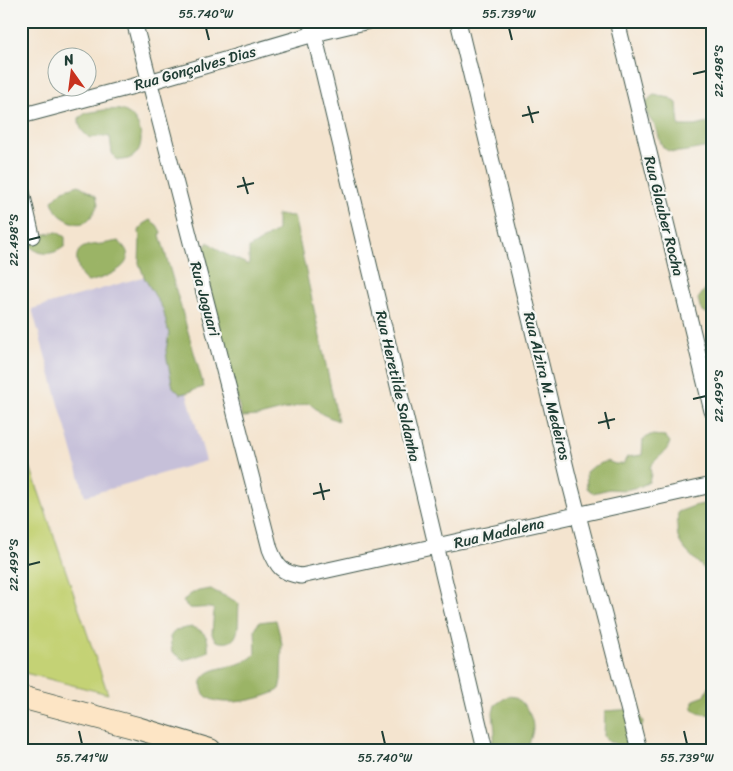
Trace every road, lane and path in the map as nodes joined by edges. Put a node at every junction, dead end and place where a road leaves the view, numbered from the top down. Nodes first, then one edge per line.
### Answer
1 (134, 21) edge
2 (369, 21) edge
3 (458, 21) edge
4 (616, 21) edge
5 (312, 28) edge
6 (149, 82) junction
7 (21, 116) edge
8 (21, 188) edge
9 (32, 236) dead end
10 (712, 411) edge
11 (712, 485) edge
12 (578, 515) junction
13 (436, 547) junction
14 (286, 573) joint
15 (21, 697) edge
16 (180, 746) edge
17 (210, 750) edge
18 (485, 750) edge
19 (639, 750) edge

1 - 6 street, Rua Jaguari
2 - 5 street, Rua Gonçalves Dias
3 - 12 street, Rua Alzira M. Medeiros
4 - 10 street, Rua Glauber Rocha
5 - 6 street, Rua Gonçalves Dias
5 - 13 street, Rua Heretilde Saldanha
6 - 7 street, Rua Gonçalves Dias
6 - 14 street, Rua Jaguari
8 - 9 street
11 - 12 street, Rua Madalena
12 - 13 street, Rua Madalena
12 - 19 street, Rua Alzira M. Medeiros
13 - 14 street, Rua Madalena
13 - 18 street, Rua Heretilde Saldanha
15 - 16 main road
16 - 17 main road

